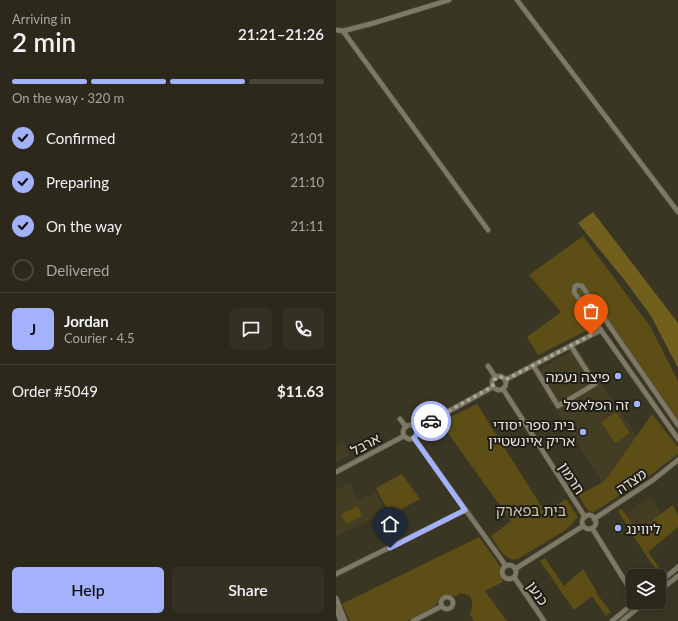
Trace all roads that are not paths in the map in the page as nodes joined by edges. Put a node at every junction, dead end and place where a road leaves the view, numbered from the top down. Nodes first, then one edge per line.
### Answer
1 (449, 0) edge
2 (517, 0) edge
3 (336, 30) edge
4 (343, 31) junction
5 (678, 212) edge
6 (488, 230) dead end
7 (601, 330) junction
8 (570, 346) junction
9 (488, 366) dead end
10 (533, 366) junction
11 (496, 378) junction
12 (505, 380) junction
13 (493, 386) junction
14 (503, 389) junction
15 (400, 419) dead end
16 (678, 425) edge
17 (406, 427) junction
18 (416, 429) junction
19 (404, 436) junction
20 (414, 438) junction
21 (678, 439) edge
22 (678, 460) edge
23 (336, 472) edge
24 (465, 510) junction
25 (585, 517) junction
26 (594, 519) junction
27 (583, 526) junction
28 (592, 528) junction
29 (506, 566) junction
30 (678, 567) edge
31 (515, 568) junction
32 (336, 574) edge
33 (678, 576) edge
34 (666, 577) edge
35 (514, 578) junction
36 (626, 582) edge
37 (666, 585) edge
38 (336, 598) edge
39 (442, 606) dead end
40 (336, 609) edge
41 (626, 609) edge
42 (637, 609) edge
43 (341, 621) edge
44 (345, 621) edge
45 (413, 621) edge
46 (544, 621) edge
47 (612, 621) edge
48 (622, 621) edge

1 - 4 street
2 - 5 street
3 - 4 street
4 - 6 street
7 - 8 street
7 - 16 street
7 - 21 street
8 - 10 street
8 - 10 street
9 - 11 street
10 - 12 street
11 - 12 street
11 - 13 street
12 - 14 street
13 - 14 street
13 - 18 street
14 - 25 street, חרמון
15 - 17 street
17 - 18 street
17 - 19 street
18 - 20 street
19 - 20 street
19 - 23 street, ארבל
20 - 24 street
22 - 26 street, מצדה
24 - 29 street
24 - 32 street
25 - 26 street
25 - 27 street
26 - 28 street
27 - 28 street
27 - 31 street
28 - 36 street
29 - 31 street
29 - 35 street
30 - 34 street
31 - 35 street
33 - 37 street
35 - 46 street, כנען
38 - 44 street
39 - 45 street
40 - 43 street
41 - 47 street
42 - 48 street

